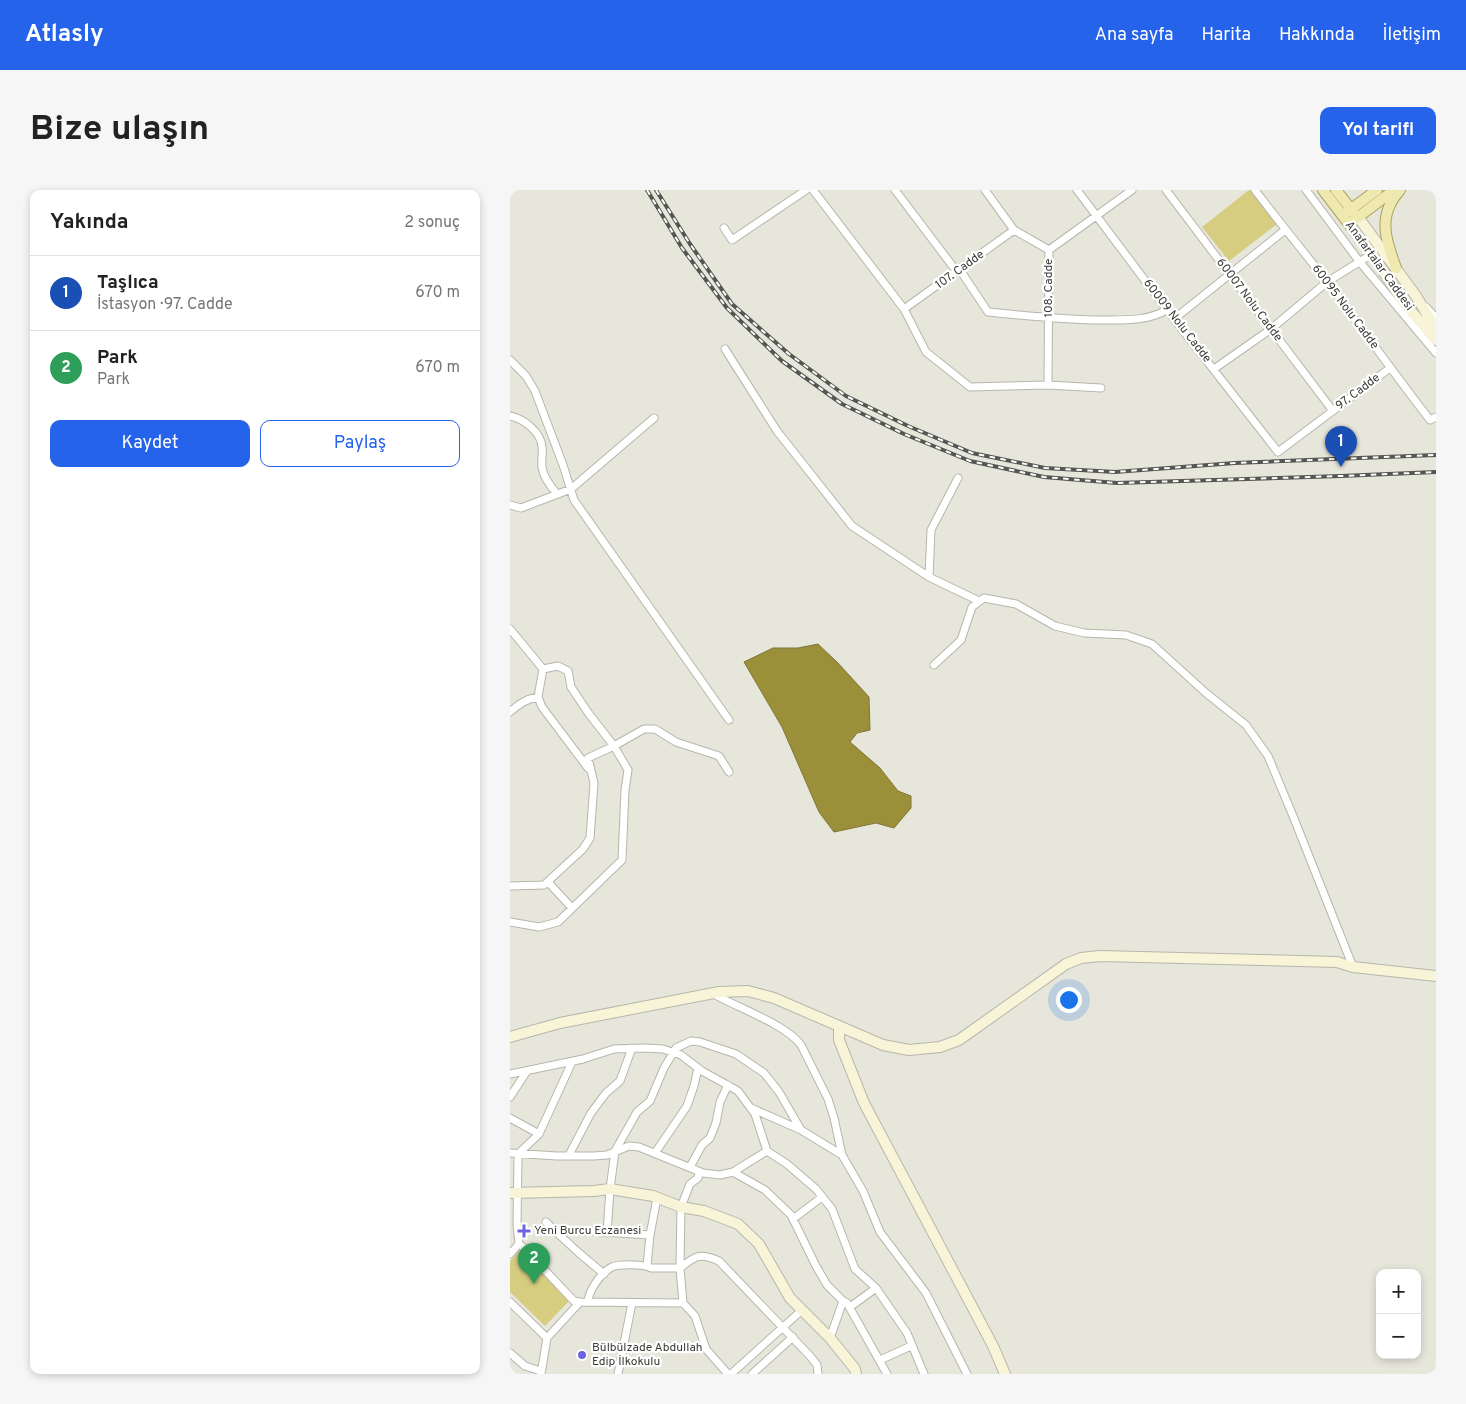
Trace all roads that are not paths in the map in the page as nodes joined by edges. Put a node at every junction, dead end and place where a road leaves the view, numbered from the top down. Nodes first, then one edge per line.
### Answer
1 (806, 190) edge
2 (895, 190) edge
3 (985, 190) edge
4 (1077, 190) edge
5 (1132, 190) edge
6 (1166, 190) edge
7 (1255, 190) edge
8 (1306, 190) edge
9 (1323, 190) edge
10 (1336, 190) edge
11 (1377, 190) edge
12 (1394, 190) edge
13 (1400, 190) edge
14 (815, 191) edge
15 (1097, 216) junction
16 (1350, 216) junction
17 (724, 228) dead end
18 (1014, 230) junction
19 (1285, 230) junction
20 (1049, 250) junction
21 (1372, 254) junction
22 (1359, 261) junction
23 (1396, 268) junction
24 (958, 271) junction
25 (1230, 276) junction
26 (1327, 282) junction
27 (1416, 296) junction
28 (904, 309) junction
29 (1168, 310) junction
30 (1048, 318) junction
31 (1436, 318) edge
32 (1174, 319) junction
33 (1271, 329) junction
34 (1436, 329) edge
35 (1436, 340) edge
36 (725, 349) dead end
37 (1436, 353) edge
38 (510, 360) edge
39 (1390, 368) junction
40 (1214, 369) junction
41 (1048, 385) junction
42 (1101, 388) dead end
43 (1333, 411) junction
44 (510, 416) edge
45 (1436, 416) edge
46 (654, 418) dead end
47 (1278, 452) joint
48 (958, 478) dead end
49 (570, 489) junction
50 (557, 494) junction
51 (510, 505) edge
52 (929, 577) junction
53 (979, 601) junction
54 (510, 629) edge
55 (934, 665) dead end
56 (543, 669) junction
57 (538, 697) junction
58 (510, 712) edge
59 (729, 720) dead end
60 (614, 746) junction
61 (591, 772) junction
62 (729, 772) dead end
63 (548, 882) junction
64 (510, 886) edge
65 (572, 908) junction
66 (510, 922) edge
67 (1353, 967) junction
68 (1436, 976) edge
69 (711, 993) junction
70 (839, 1026) junction
71 (510, 1037) edge
72 (632, 1048) junction
73 (672, 1052) junction
74 (572, 1062) junction
75 (698, 1068) junction
76 (527, 1071) junction
77 (510, 1074) edge
78 (728, 1086) junction
79 (510, 1097) edge
80 (750, 1107) junction
81 (510, 1118) edge
82 (801, 1130) junction
83 (539, 1134) junction
84 (767, 1150) junction
85 (615, 1151) junction
86 (655, 1153) junction
87 (514, 1154) edge
88 (569, 1155) junction
89 (842, 1155) junction
90 (690, 1168) junction
91 (699, 1172) junction
92 (733, 1172) junction
93 (610, 1189) junction
94 (514, 1193) edge
95 (822, 1197) junction
96 (657, 1198) junction
97 (681, 1207) junction
98 (793, 1219) junction
99 (546, 1222) dead end
100 (514, 1225) edge
101 (554, 1230) junction
102 (607, 1233) junction
103 (514, 1236) edge
104 (650, 1236) junction
105 (519, 1244) junction
106 (510, 1254) edge
107 (647, 1266) junction
108 (680, 1268) junction
109 (604, 1274) junction
110 (876, 1288) junction
111 (843, 1301) junction
112 (510, 1302) edge
113 (584, 1302) junction
114 (632, 1303) junction
115 (682, 1303) junction
116 (850, 1307) junction
117 (802, 1310) junction
118 (783, 1327) junction
119 (793, 1337) junction
120 (546, 1338) junction
121 (830, 1338) junction
122 (912, 1346) junction
123 (510, 1353) edge
124 (880, 1360) junction
125 (541, 1373) edge
126 (618, 1374) edge
127 (729, 1374) edge
128 (752, 1374) edge
129 (818, 1374) edge
130 (856, 1374) edge
131 (887, 1374) edge
132 (924, 1374) edge
133 (967, 1374) edge
134 (1005, 1374) edge

1 - 17 street
2 - 24 street
3 - 18 street, 108. Cadde
4 - 15 street, 60009 Nolu Cadde
5 - 15 street
6 - 25 street, 60007 Nolu Cadde
7 - 19 street, 60095 Nolu Cadde
8 - 22 street
9 - 16 main road, Anafartalar Caddesi
10 - 16 main road, Anafartalar Caddesi
11 - 16 main road
12 - 16 main road
13 - 23 main road
14 - 28 street
15 - 20 street
15 - 29 street, 60009 Nolu Cadde
16 - 21 main road, Anafartalar Caddesi
16 - 23 main road, Anafartalar Caddesi
18 - 20 street, 108. Cadde
18 - 24 street, 107. Cadde
19 - 25 street
19 - 26 street, 60095 Nolu Cadde
20 - 30 street, 108. Cadde
21 - 22 street
21 - 35 main road, Anafartalar Caddesi
22 - 26 street
22 - 37 street
23 - 27 main road, Anafartalar Caddesi
24 - 28 street, 107. Cadde
24 - 30 street
25 - 32 street
25 - 33 street, 60007 Nolu Cadde
26 - 33 street
26 - 39 street, 60095 Nolu Cadde
27 - 31 street
27 - 34 main road, Anafartalar Caddesi
28 - 41 street
29 - 30 street
29 - 32 street, 60009 Nolu Cadde
30 - 41 street, 108. Cadde
32 - 40 street, 60009 Nolu Cadde
33 - 40 street
33 - 43 street, 60007 Nolu Cadde
36 - 52 street
38 - 49 street
39 - 43 street, 97. Cadde
39 - 45 street, 60095 Nolu Cadde
40 - 47 street, 60009 Nolu Cadde
41 - 42 street
43 - 47 street, 97. Cadde
44 - 50 street
46 - 49 street
48 - 52 street
49 - 50 street
49 - 59 street
50 - 51 street
52 - 53 street
53 - 55 street
53 - 67 street
54 - 56 street
56 - 57 street
56 - 60 street
57 - 58 street
57 - 61 street
60 - 61 street
60 - 62 street
60 - 65 street
61 - 63 street
63 - 64 street
63 - 65 street
65 - 66 street
67 - 68 main road
67 - 70 main road
69 - 70 main road
69 - 71 main road
69 - 89 street
70 - 134 main road
72 - 73 street
72 - 74 street
72 - 88 street
73 - 75 street
73 - 82 street
73 - 85 street
74 - 76 street
74 - 83 street
75 - 78 street
75 - 86 street
76 - 77 street
76 - 79 street
78 - 80 street
78 - 90 street
80 - 82 street
80 - 84 street
81 - 83 street
82 - 89 street
83 - 87 street
84 - 92 street
84 - 95 street
85 - 86 street
85 - 88 street
85 - 93 street
86 - 90 street
87 - 88 street
87 - 94 street
89 - 133 street
90 - 91 street
91 - 92 street
91 - 97 street
92 - 98 street
93 - 94 main road
93 - 96 main road
93 - 102 street
94 - 100 street
95 - 98 street
95 - 110 street
96 - 97 main road
96 - 104 street
97 - 108 street
97 - 117 main road
98 - 111 street
99 - 101 street
100 - 103 street
101 - 102 street
101 - 109 street
102 - 104 street
103 - 105 street
104 - 107 street
105 - 106 street
105 - 113 street
107 - 108 street
107 - 109 street
108 - 115 street
108 - 118 street
109 - 113 street
110 - 116 street
110 - 122 street
111 - 116 street
111 - 121 street
112 - 120 street
113 - 114 street
113 - 120 street
114 - 115 street
114 - 126 street
115 - 127 street
116 - 124 street
117 - 118 street
117 - 121 main road
118 - 119 street
118 - 127 street
119 - 128 street
119 - 129 street
120 - 125 street
121 - 130 main road
122 - 124 street
122 - 132 street
123 - 125 street
124 - 131 street

